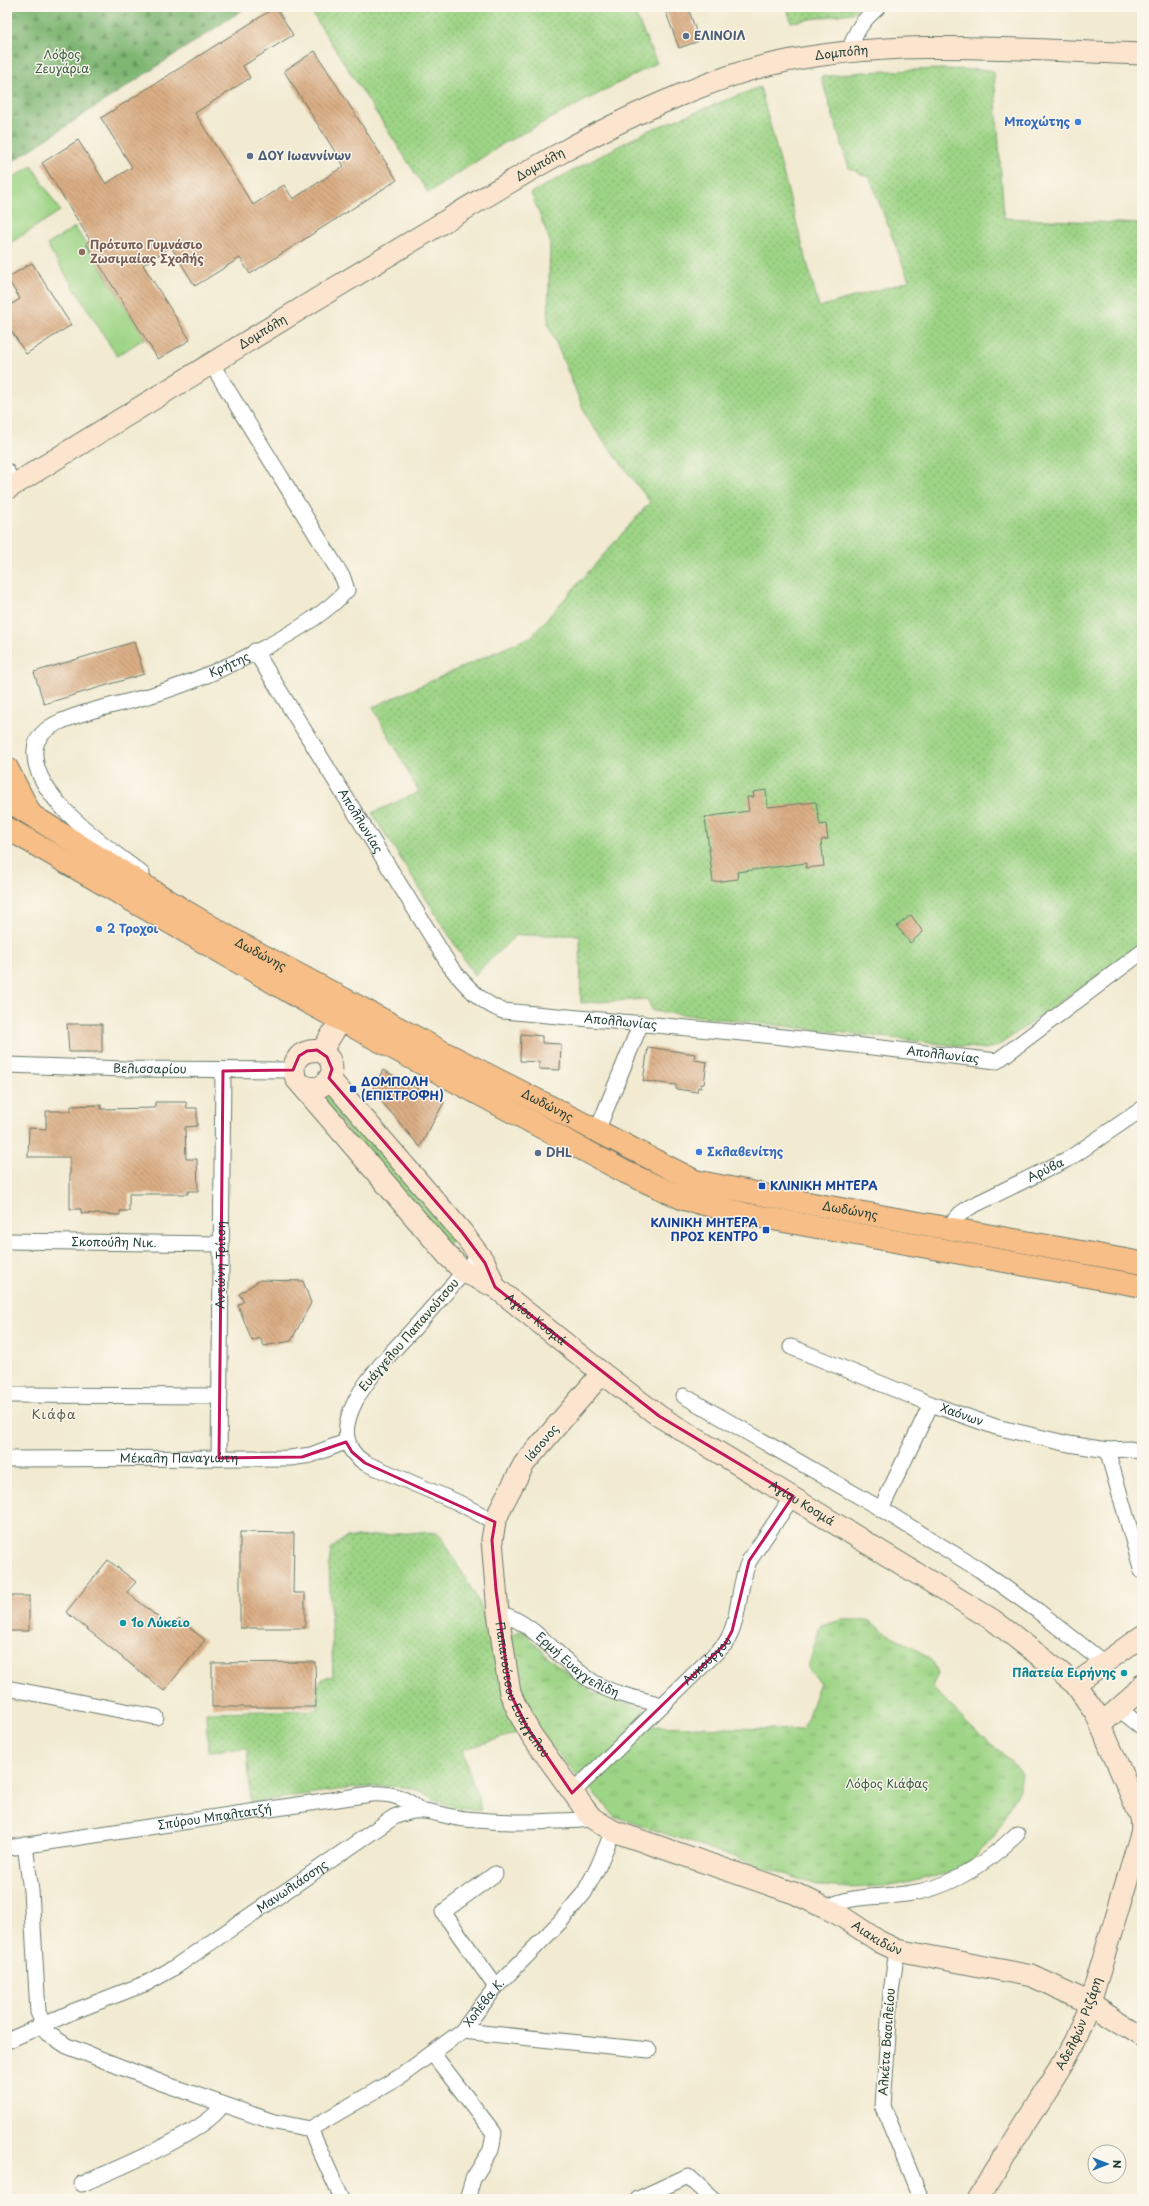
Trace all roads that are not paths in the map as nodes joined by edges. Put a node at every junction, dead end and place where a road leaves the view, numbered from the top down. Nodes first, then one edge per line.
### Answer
1 (878, 7) edge
2 (850, 50) junction
3 (1142, 54) edge
4 (211, 363) junction
5 (9, 482) edge
6 (255, 651) junction
7 (7, 768) edge
8 (7, 800) edge
9 (31, 814) junction
10 (7, 828) edge
11 (148, 889) junction
12 (1142, 952) edge
13 (346, 1012) junction
14 (641, 1023) junction
15 (321, 1052) junction
16 (7, 1065) edge
17 (223, 1071) junction
18 (298, 1077) junction
19 (329, 1078) junction
20 (1142, 1109) edge
21 (597, 1130) junction
22 (948, 1227) junction
23 (7, 1241) edge
24 (221, 1244) junction
25 (480, 1254) junction
26 (1142, 1263) edge
27 (464, 1272) junction
28 (1142, 1286) edge
29 (495, 1287) junction
30 (791, 1347) dead end
31 (602, 1373) junction
32 (7, 1395) edge
33 (220, 1396) junction
34 (684, 1396) dead end
35 (931, 1404) junction
36 (348, 1441) junction
37 (1107, 1450) junction
38 (1142, 1452) edge
39 (7, 1458) edge
40 (220, 1458) junction
41 (793, 1496) junction
42 (881, 1510) junction
43 (495, 1522) junction
44 (1142, 1571) edge
45 (498, 1614) junction
46 (1142, 1636) edge
47 (1104, 1663) junction
48 (1075, 1684) junction
49 (1142, 1685) edge
50 (7, 1688) edge
51 (662, 1705) junction
52 (1119, 1709) junction
53 (156, 1717) dead end
54 (1101, 1724) junction
55 (1142, 1727) edge
56 (572, 1793) junction
57 (418, 1809) junction
58 (592, 1818) junction
59 (1142, 1830) edge
60 (613, 1831) junction
61 (1017, 1834) dead end
62 (25, 1845) junction
63 (7, 1848) edge
64 (495, 1874) dead end
65 (826, 1908) junction
66 (897, 1950) junction
67 (496, 1987) junction
68 (1090, 2003) junction
69 (41, 2023) junction
70 (462, 2031) junction
71 (1142, 2036) edge
72 (7, 2041) edge
73 (649, 2050) dead end
74 (433, 2054) junction
75 (222, 2104) junction
76 (310, 2129) junction
77 (82, 2184) dead end
78 (342, 2199) edge
79 (467, 2199) edge
80 (638, 2199) edge
81 (713, 2199) edge
82 (921, 2199) edge
83 (978, 2199) edge

1 - 2 street
2 - 3 street, Δομπόλη
2 - 4 street, Δομπόλη
4 - 5 street, Δομπόλη
4 - 6 street, Κρήτης
6 - 11 street, Κρήτης
6 - 14 street, Απολλωνίας
7 - 9 main road
8 - 9 main road, Δωδώνης
9 - 11 main road, Δωδώνης
10 - 13 main road, Δωδώνης
11 - 13 main road, Δωδώνης
12 - 14 street, Απολλωνίας
13 - 15 street
13 - 21 main road, Δωδώνης
13 - 28 main road, Δωδώνης
14 - 21 street
15 - 18 street
15 - 19 street
16 - 17 street, Βελισσαρίου
17 - 18 street, Βελισσαρίου
17 - 24 street, Αντώνη Τρίτση
18 - 19 street
18 - 27 street, Αγίου Κοσμά
19 - 25 street, Αγίου Κοσμά
20 - 22 street, Αρύβα
21 - 22 main road, Δωδώνης
22 - 26 main road, Δωδώνης
23 - 24 street, Σκοπούλη Νικ.
24 - 33 street, Αντώνη Τρίτση
25 - 27 street, Ευάγγελου Παπανούτσου
25 - 29 street, Αγίου Κοσμά
27 - 29 street, Αγίου Κοσμά
27 - 36 street, Ευάγγελου Παπανούτσου
29 - 31 street, Αγίου Κοσμά
30 - 35 street, Χαόνων
31 - 41 street, Αγίου Κοσμά
31 - 43 street, Ιάσονος
32 - 33 street
33 - 40 street, Αντώνη Τρίτση
34 - 42 street
35 - 37 street, Χαόνων
35 - 42 street
36 - 40 street, Μέκαλη Παναγιώτη
36 - 43 street
37 - 38 street, Χαόνων
37 - 44 street
39 - 40 street, Μέκαλη Παναγιώτη
41 - 48 street, Αγίου Κοσμά
41 - 51 street, Λυκούργου
42 - 47 street
43 - 45 street, Παπανούτσου Ευάγγελου
45 - 51 street, Ερμή Ευαγγελίδη
45 - 56 street, Παπανούτσου Ευάγγελου
46 - 47 street
47 - 48 street
48 - 54 street, Αγίου Κοσμά
49 - 52 street
50 - 53 street
51 - 56 street, Λυκούργου
52 - 54 street
52 - 55 street
54 - 59 street, Αδελφών Ριζάρη
56 - 58 street, Παπανούτσου Ευάγγελου
57 - 58 street, Μανωλιάσσης
57 - 62 street, Σπύρου Μπαλτατζή
57 - 69 street, Μανωλιάσσης
58 - 60 street, Παπανούτσου Ευάγγελου
59 - 68 street, Αδελφών Ριζάρη
60 - 65 street, Αιακιδών
60 - 67 street, Χολέβα Κ.
61 - 65 street
62 - 63 street, Σπύρου Μπαλτατζή
62 - 69 street
64 - 67 street
65 - 66 street, Αιακιδών
66 - 68 street, Αιακιδών
66 - 82 street, Αλκέτα Βασιλείου
67 - 70 street, Χολέβα Κ.
68 - 71 street, Αιακιδών
68 - 83 street, Αδελφών Ριζάρη
69 - 72 street, Μανωλιάσσης
69 - 75 street
70 - 73 street
70 - 74 street, Χολέβα Κ.
74 - 76 street, Χολέβα Κ.
74 - 79 street
75 - 76 street
75 - 77 street
76 - 78 street
80 - 81 street

